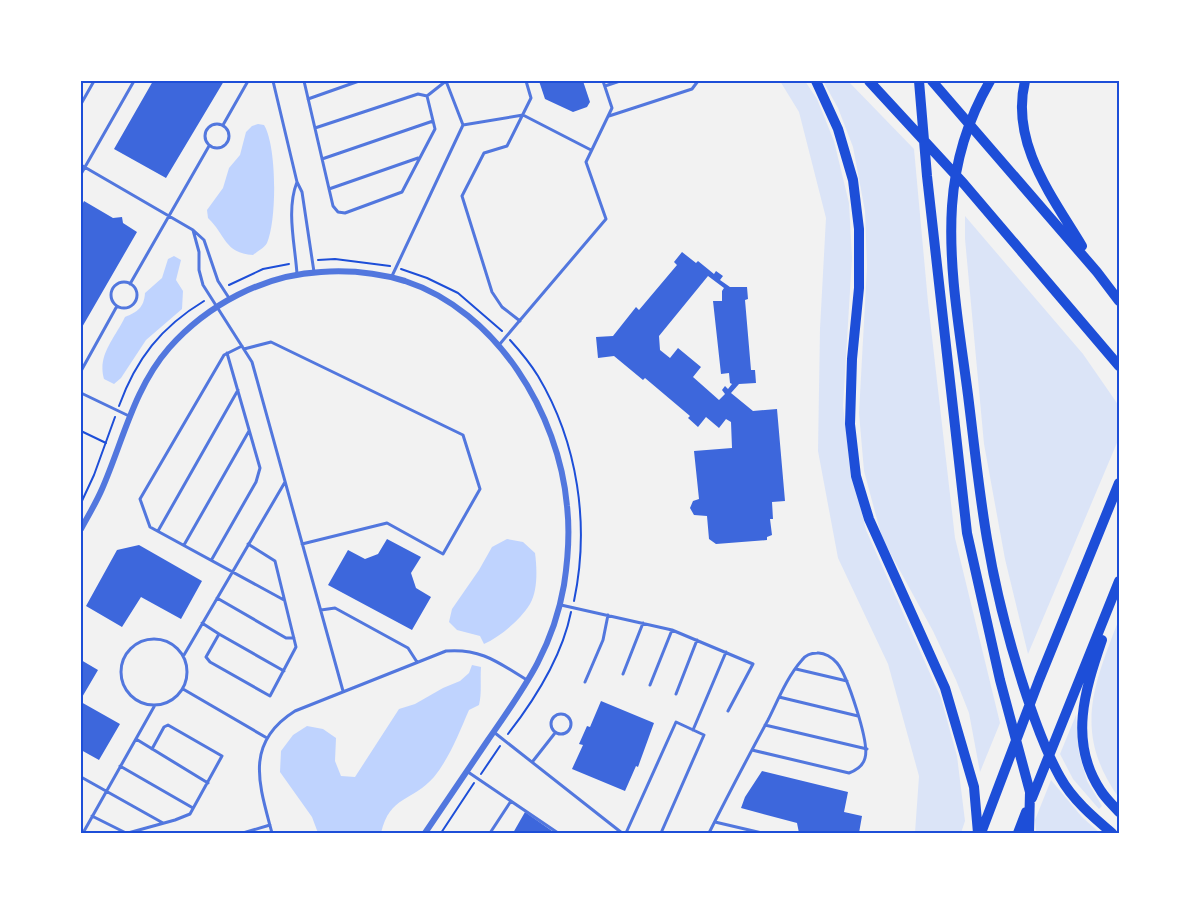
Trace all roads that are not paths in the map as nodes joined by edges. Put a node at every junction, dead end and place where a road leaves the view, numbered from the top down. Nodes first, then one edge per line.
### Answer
1 (94, 81) edge
2 (134, 81) edge
3 (248, 81) edge
4 (273, 81) edge
5 (304, 81) edge
6 (359, 81) edge
7 (446, 81) edge
8 (526, 81) edge
9 (603, 81) edge
10 (620, 81) edge
11 (698, 81) edge
12 (816, 81) edge
13 (870, 81) edge
14 (919, 81) edge
15 (932, 81) edge
16 (990, 81) edge
17 (1025, 81) edge
18 (605, 86) junction
19 (427, 96) junction
20 (308, 99) junction
21 (81, 104) edge
22 (524, 115) junction
23 (608, 116) junction
24 (433, 121) junction
25 (223, 125) junction
26 (463, 125) junction
27 (315, 128) junction
28 (209, 146) junction
29 (591, 150) junction
30 (420, 158) junction
31 (322, 159) junction
32 (83, 166) edge
33 (81, 174) edge
34 (297, 182) junction
35 (329, 189) junction
36 (170, 216) junction
37 (193, 230) junction
38 (314, 272) junction
39 (1097, 272) junction
40 (297, 274) junction
41 (391, 278) junction
42 (130, 284) junction
43 (229, 299) junction
44 (1119, 301) edge
45 (117, 306) junction
46 (217, 307) junction
47 (520, 321) junction
48 (498, 346) junction
49 (243, 348) junction
50 (227, 353) junction
51 (1119, 366) edge
52 (81, 371) edge
53 (238, 390) junction
54 (81, 393) edge
55 (129, 416) junction
56 (249, 431) junction
57 (285, 482) junction
58 (1119, 483) edge
59 (81, 529) edge
60 (158, 531) junction
61 (248, 544) junction
62 (303, 544) junction
63 (184, 545) junction
64 (212, 559) junction
65 (233, 570) junction
66 (1119, 581) edge
67 (1119, 591) edge
68 (217, 598) junction
69 (284, 600) junction
70 (559, 604) junction
71 (321, 610) junction
72 (608, 615) junction
73 (643, 623) junction
74 (202, 624) junction
75 (672, 630) junction
76 (219, 634) junction
77 (294, 638) junction
78 (697, 640) junction
79 (726, 652) junction
80 (184, 656) junction
81 (417, 662) junction
82 (795, 669) junction
83 (284, 671) junction
84 (623, 674) dead end
85 (529, 681) junction
86 (847, 681) junction
87 (585, 682) dead end
88 (650, 685) dead end
89 (183, 688) junction
90 (343, 691) junction
91 (676, 694) dead end
92 (779, 697) junction
93 (155, 705) junction
94 (728, 711) dead end
95 (858, 716) junction
96 (765, 724) junction
97 (693, 730) junction
98 (494, 732) junction
99 (555, 733) junction
100 (267, 738) junction
101 (136, 739) junction
102 (152, 748) junction
103 (867, 749) junction
104 (752, 750) junction
105 (532, 761) junction
106 (120, 766) junction
107 (466, 771) junction
108 (82, 779) edge
109 (208, 783) junction
110 (106, 791) junction
111 (511, 801) junction
112 (193, 808) junction
113 (1119, 812) edge
114 (92, 816) junction
115 (715, 822) junction
116 (163, 823) junction
117 (270, 825) junction
118 (83, 833) edge
119 (127, 833) edge
120 (243, 833) edge
121 (272, 833) edge
122 (425, 833) edge
123 (490, 833) edge
124 (558, 833) edge
125 (624, 833) edge
126 (661, 833) edge
127 (709, 833) edge
128 (762, 833) edge
129 (980, 833) edge
130 (1018, 833) edge
131 (1029, 833) edge
132 (1112, 833) edge

1 - 21 lane
2 - 32 lane
3 - 25 lane
4 - 34 lane
5 - 20 lane
6 - 20 lane
7 - 19 lane
7 - 26 lane
8 - 22 lane
9 - 18 lane
10 - 18 lane
11 - 23 lane
12 - 129 highway
13 - 51 highway
14 - 131 highway
15 - 39 highway
16 - 132 highway
17 - 39 highway
18 - 23 lane
19 - 24 lane
19 - 27 lane
20 - 27 lane
22 - 26 lane
22 - 29 lane
22 - 47 lane
23 - 29 lane
24 - 30 lane
24 - 31 lane
25 - 28 lane
25 - 28 lane
26 - 41 lane
27 - 31 lane
28 - 36 lane
29 - 47 lane
30 - 35 lane
30 - 35 lane
31 - 35 lane
32 - 33 lane
32 - 36 lane
34 - 38 lane
34 - 40 lane
36 - 37 lane
36 - 42 lane
37 - 43 lane
37 - 46 lane
38 - 40 street
38 - 41 street
39 - 44 highway
40 - 43 street
41 - 48 street
42 - 45 lane
42 - 45 lane
43 - 46 street
45 - 52 lane
46 - 49 lane
46 - 55 street
47 - 48 lane
48 - 70 street
49 - 50 lane
49 - 57 lane
49 - 62 lane
50 - 53 lane
50 - 60 lane
53 - 56 lane
53 - 60 lane
54 - 55 lane
55 - 59 street
56 - 63 lane
56 - 64 lane
57 - 61 lane
57 - 62 lane
58 - 129 highway
60 - 63 lane
61 - 65 lane
61 - 69 lane
62 - 71 lane
63 - 64 lane
64 - 65 lane
65 - 68 lane
65 - 69 lane
66 - 130 highway
67 - 113 highway
68 - 74 lane
68 - 77 lane
69 - 77 lane
70 - 72 lane
70 - 85 street
71 - 81 lane
71 - 90 lane
72 - 73 lane
72 - 87 lane
73 - 75 lane
73 - 84 lane
74 - 76 lane
74 - 80 lane
75 - 78 lane
75 - 88 lane
76 - 83 lane
76 - 83 lane
77 - 83 lane
78 - 79 lane
78 - 91 lane
79 - 94 lane
79 - 97 lane
80 - 89 lane
80 - 93 lane
81 - 85 lane
81 - 90 lane
82 - 86 lane
82 - 86 lane
82 - 92 lane
85 - 98 street
86 - 95 lane
89 - 93 lane
89 - 100 lane
90 - 100 lane
92 - 95 lane
92 - 96 lane
93 - 101 lane
95 - 103 lane
96 - 103 lane
96 - 104 lane
97 - 125 lane
97 - 126 lane
98 - 105 lane
98 - 107 street
99 - 99 lane
99 - 105 lane
100 - 117 lane
101 - 102 lane
101 - 106 lane
102 - 109 lane
102 - 109 lane
103 - 104 lane
104 - 115 lane
105 - 125 lane
106 - 110 lane
106 - 112 lane
107 - 111 lane
107 - 122 street
108 - 110 lane
109 - 112 lane
110 - 114 lane
110 - 116 lane
111 - 123 lane
111 - 124 lane
112 - 116 lane
114 - 118 lane
114 - 119 lane
115 - 127 lane
115 - 128 lane
116 - 119 lane
117 - 120 lane
117 - 121 lane

